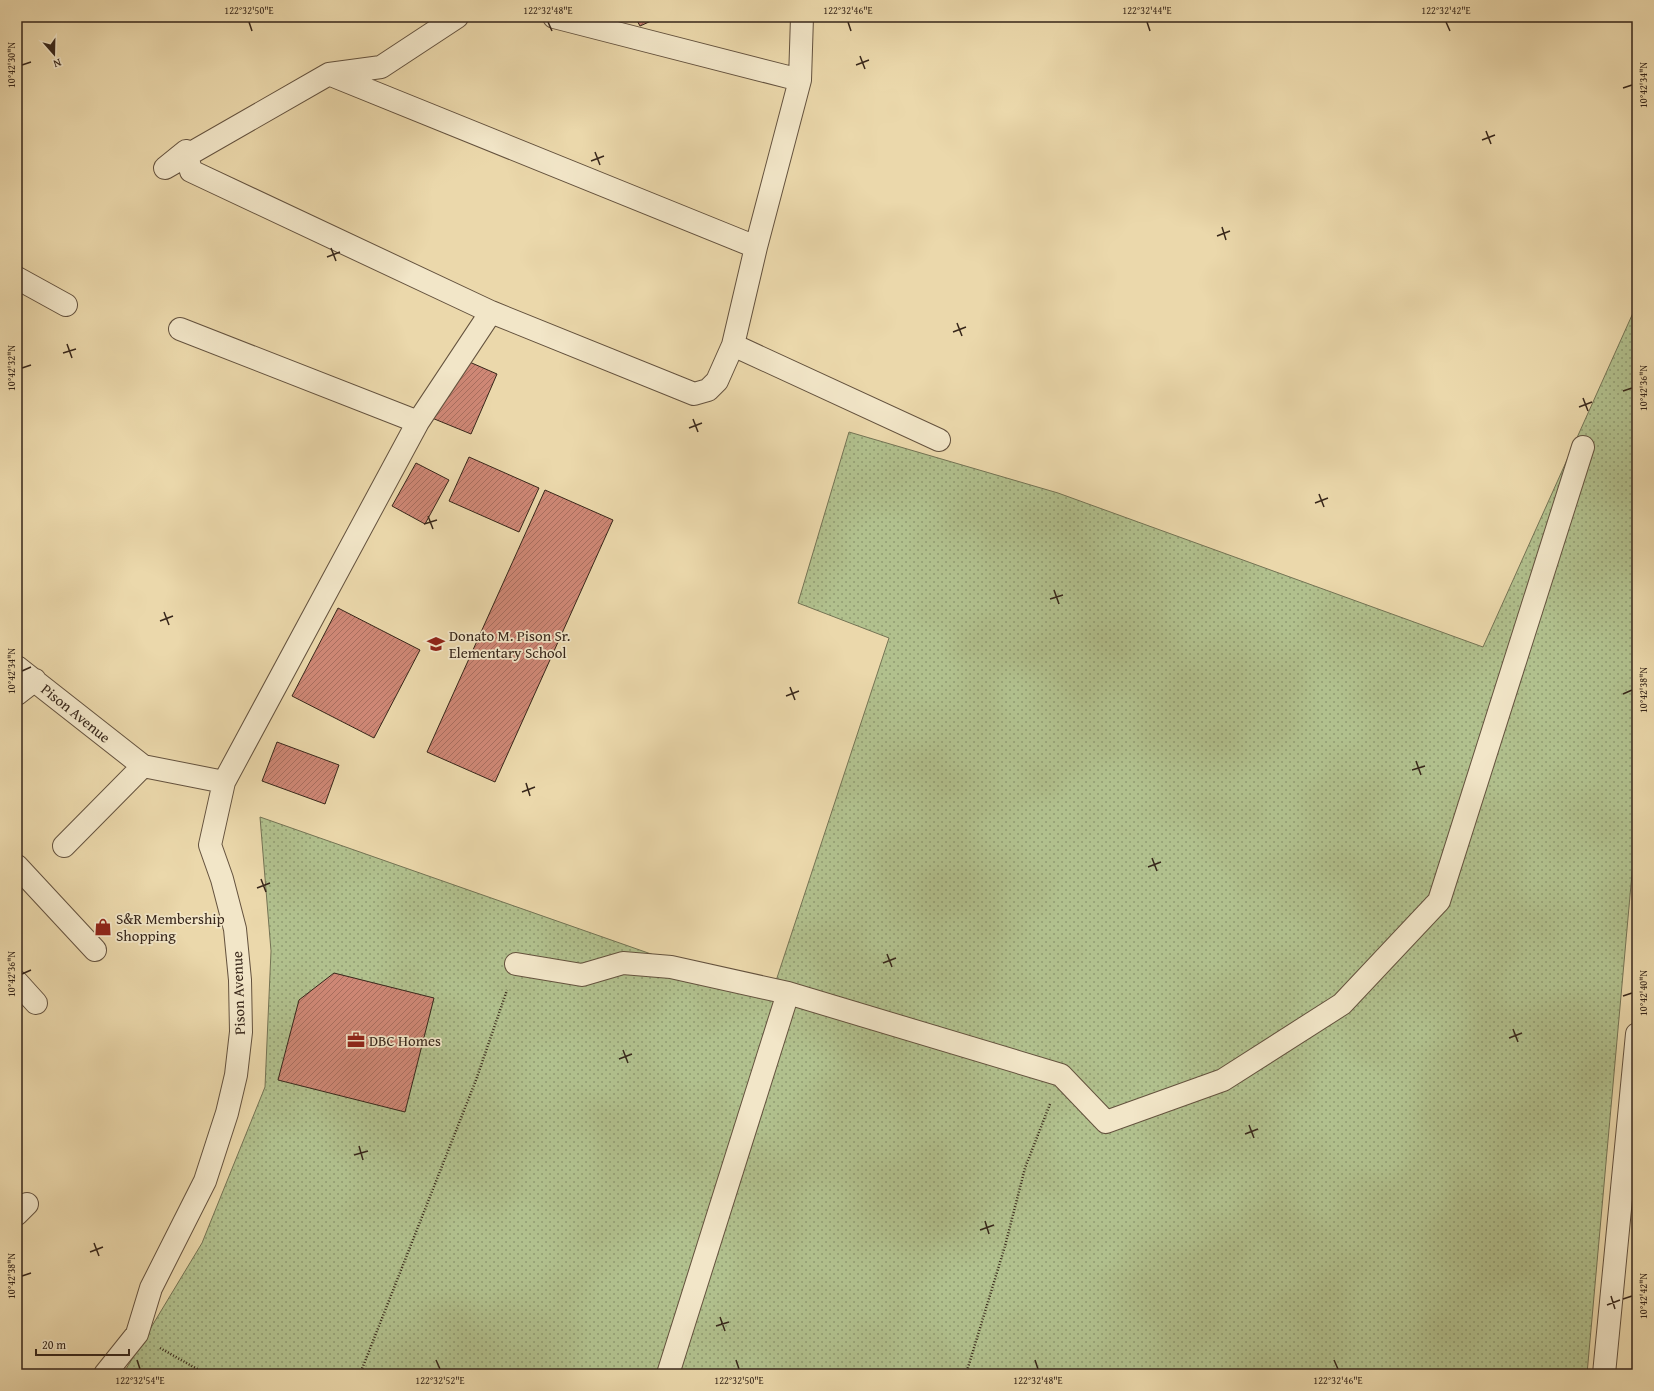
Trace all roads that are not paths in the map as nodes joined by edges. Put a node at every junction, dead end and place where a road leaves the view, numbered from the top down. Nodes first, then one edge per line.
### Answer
1 (457, 17) edge
2 (554, 17) edge
3 (802, 17) edge
4 (329, 74) junction
5 (800, 80) junction
6 (756, 247) junction
7 (17, 278) edge
8 (66, 305) dead end
9 (492, 312) junction
10 (180, 329) dead end
11 (733, 345) junction
12 (418, 422) junction
13 (939, 440) dead end
14 (1583, 448) dead end
15 (17, 667) edge
16 (34, 680) junction
17 (17, 694) edge
18 (143, 766) junction
19 (224, 782) junction
20 (64, 846) dead end
21 (17, 866) edge
22 (95, 950) dead end
23 (516, 964) road end
24 (17, 982) edge
25 (788, 992) junction
26 (36, 1003) dead end
27 (1637, 1034) edge
28 (105, 1374) edge
29 (668, 1374) edge
30 (1604, 1374) edge

1 - 4 street
2 - 5 street
3 - 5 street
4 - 6 street
4 - 9 street
5 - 6 street
6 - 11 street
7 - 8 street
9 - 11 street
9 - 12 street
10 - 12 street
11 - 13 street
12 - 19 street
14 - 25 street
15 - 16 street, Pison Avenue
16 - 17 street
16 - 18 street, Pison Avenue
18 - 19 street, Pison Avenue
18 - 20 street
19 - 28 street, Pison Avenue
21 - 22 street
23 - 25 street
24 - 26 street
25 - 29 street
27 - 30 street

